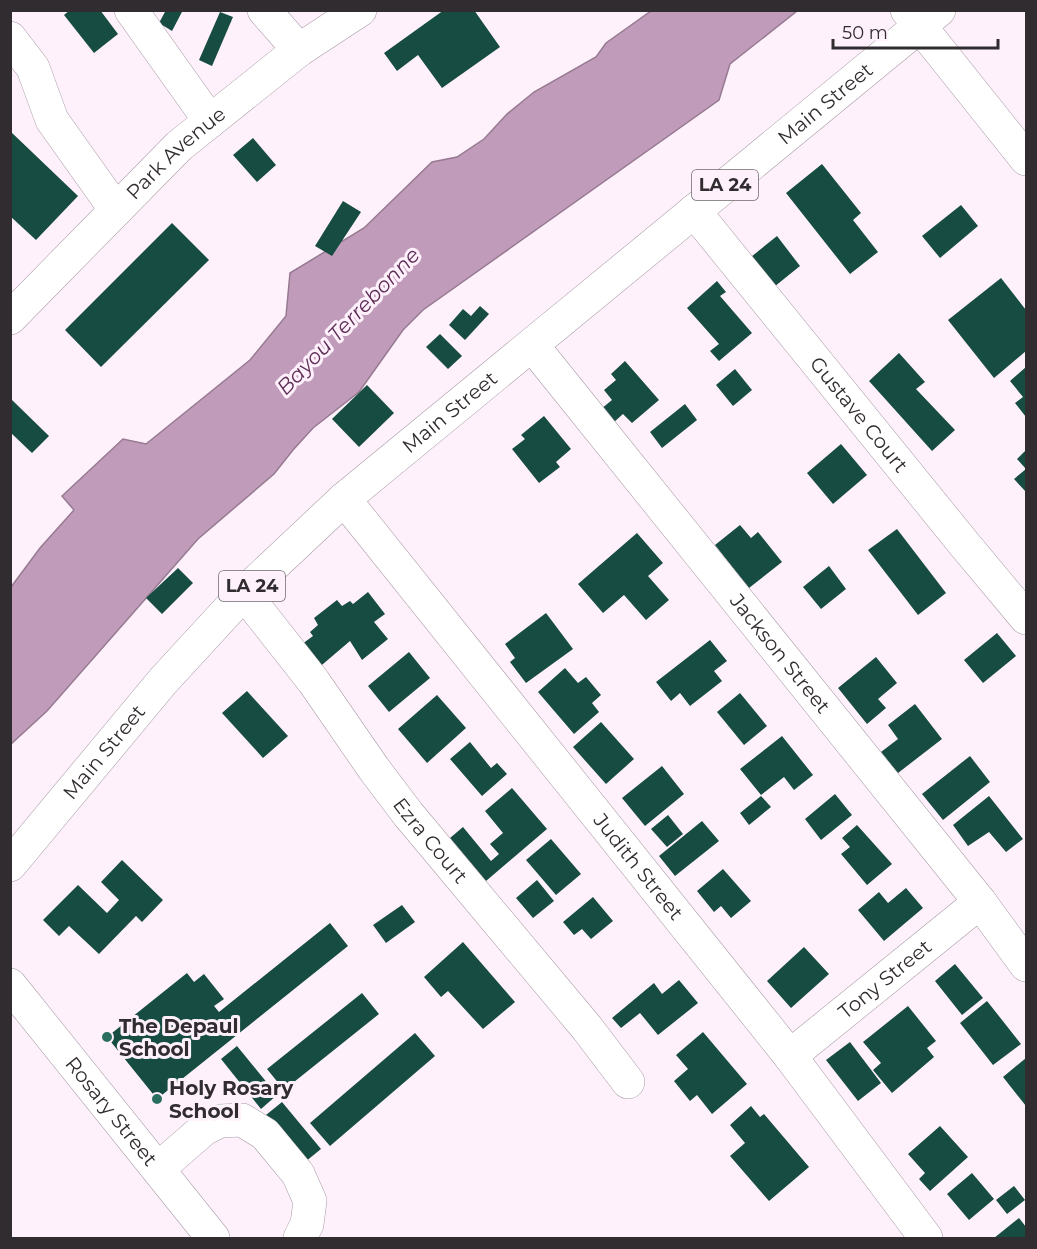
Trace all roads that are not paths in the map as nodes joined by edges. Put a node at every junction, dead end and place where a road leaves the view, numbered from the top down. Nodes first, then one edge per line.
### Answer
1 (131, 10) edge
2 (264, 10) edge
3 (360, 10) edge
4 (922, 16) edge
5 (10, 38) edge
6 (299, 50) junction
7 (10, 73) edge
8 (52, 120) junction
9 (210, 121) junction
10 (1026, 159) edge
11 (116, 210) junction
12 (694, 211) junction
13 (10, 318) edge
14 (532, 345) junction
15 (344, 499) junction
16 (244, 593) junction
17 (1026, 618) edge
18 (10, 865) edge
19 (980, 902) junction
20 (1026, 965) edge
21 (10, 985) edge
22 (790, 1056) junction
23 (628, 1082) dead end
24 (158, 1169) junction
25 (213, 1239) edge
26 (300, 1239) edge
27 (926, 1239) edge

1 - 9 street
2 - 6 street
3 - 6 street, Park Avenue
4 - 10 street
4 - 12 street, Main Street / LA 24
5 - 8 street
6 - 9 street, Park Avenue
7 - 8 street
8 - 11 street
9 - 11 street, Park Avenue
11 - 13 street, Park Avenue
12 - 14 street, Main Street / LA 24
12 - 17 street, Gustave Court
14 - 15 street, Main Street / LA 24
14 - 19 street, Jackson Street
15 - 16 street, Main Street / LA 24
15 - 22 street, Judith Street
16 - 18 street, Main Street / LA 24
16 - 23 street, Ezra Court
19 - 20 street, Jackson Street
19 - 22 street, Tony Street
21 - 24 street, Rosary Street
22 - 27 street, Judith Street
24 - 25 street, Rosary Street
24 - 26 street

